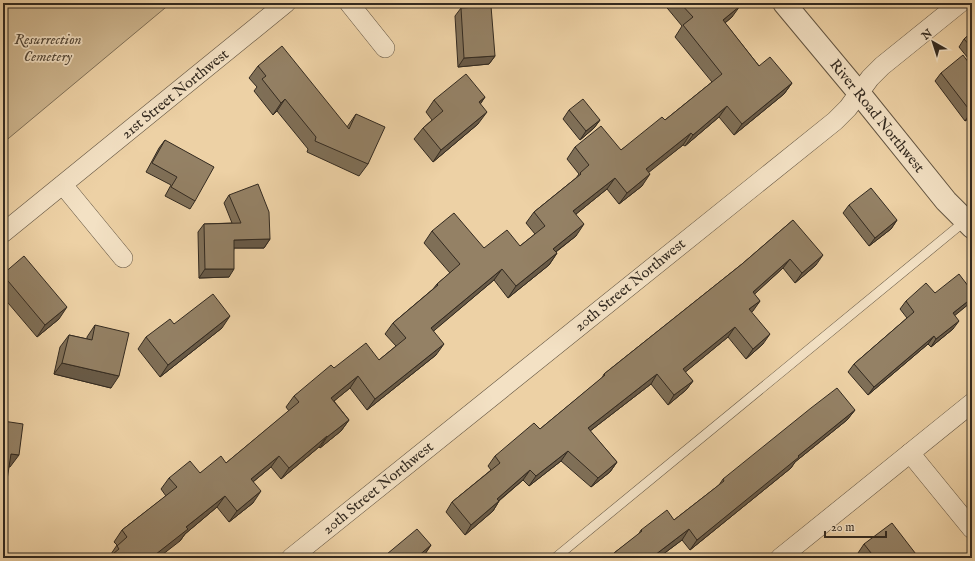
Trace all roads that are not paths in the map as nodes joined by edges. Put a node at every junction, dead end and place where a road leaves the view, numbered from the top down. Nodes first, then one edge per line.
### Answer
1 (286, 3) edge
2 (349, 3) edge
3 (784, 3) edge
4 (960, 3) edge
5 (385, 48) dead end
6 (859, 93) junction
7 (63, 185) junction
8 (968, 224) edge
9 (3, 234) edge
10 (123, 258) dead end
11 (972, 402) edge
12 (910, 453) junction
13 (972, 529) edge
14 (291, 558) edge
15 (555, 558) edge
16 (780, 558) edge

1 - 7 street, 21st Street Northwest
2 - 5 street
3 - 6 street, River Road Northwest
4 - 6 street, 20th Street Northwest
6 - 8 street, River Road Northwest
6 - 14 street, 20th Street Northwest
7 - 9 street, 21st Street Northwest
7 - 10 street
8 - 15 lane
11 - 12 street
12 - 13 street
12 - 16 street

